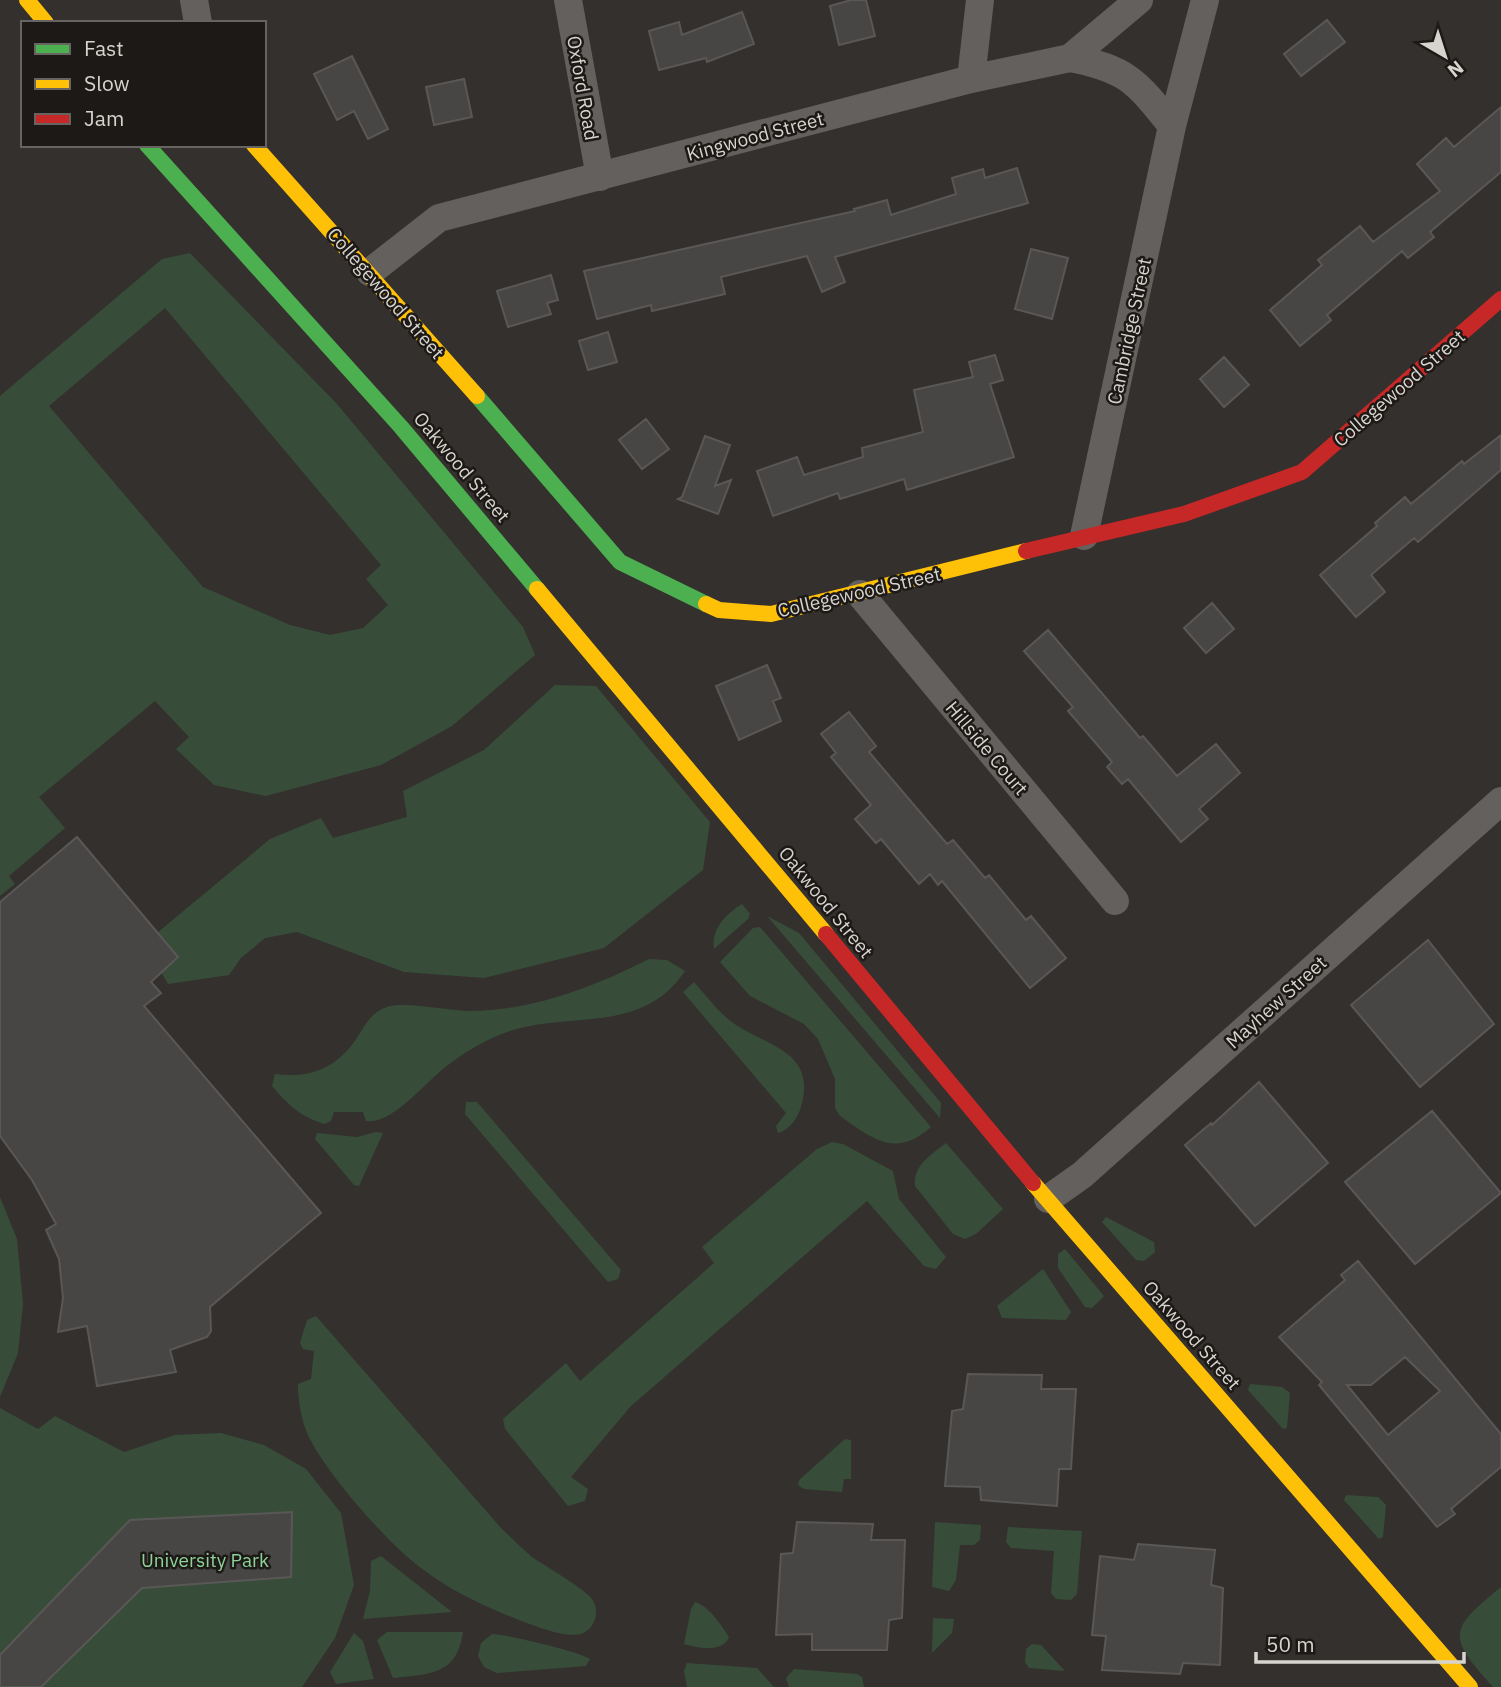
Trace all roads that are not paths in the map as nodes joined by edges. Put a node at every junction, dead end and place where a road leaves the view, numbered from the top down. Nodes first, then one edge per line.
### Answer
1 (27, 0) edge
2 (194, 0) edge
3 (568, 0) edge
4 (980, 0) edge
5 (1139, 0) edge
6 (1205, 0) edge
7 (44, 21) edge
8 (198, 21) edge
9 (1070, 58) junction
10 (971, 79) junction
11 (1172, 126) junction
12 (150, 147) edge
13 (256, 147) edge
14 (600, 177) junction
15 (370, 272) junction
16 (1501, 299) edge
17 (1084, 536) junction
18 (860, 594) junction
19 (1501, 801) edge
20 (1115, 901) dead end
21 (1048, 1199) junction
22 (1470, 1687) edge

1 - 7 street
2 - 8 street
3 - 14 street, Oxford Road
4 - 10 street
5 - 9 street, Kingwood Street
6 - 11 street, Cambridge Street
9 - 10 street, Kingwood Street
9 - 11 street
10 - 14 street, Kingwood Street
11 - 17 street, Cambridge Street
12 - 21 street, Oakwood Street
13 - 15 street, Collegewood Street
14 - 15 street, Kingwood Street
15 - 18 street, Collegewood Street
16 - 17 street, Collegewood Street
17 - 18 street, Collegewood Street
18 - 20 street, Hillside Court
19 - 21 street, Mayhew Street
21 - 22 street, Oakwood Street

